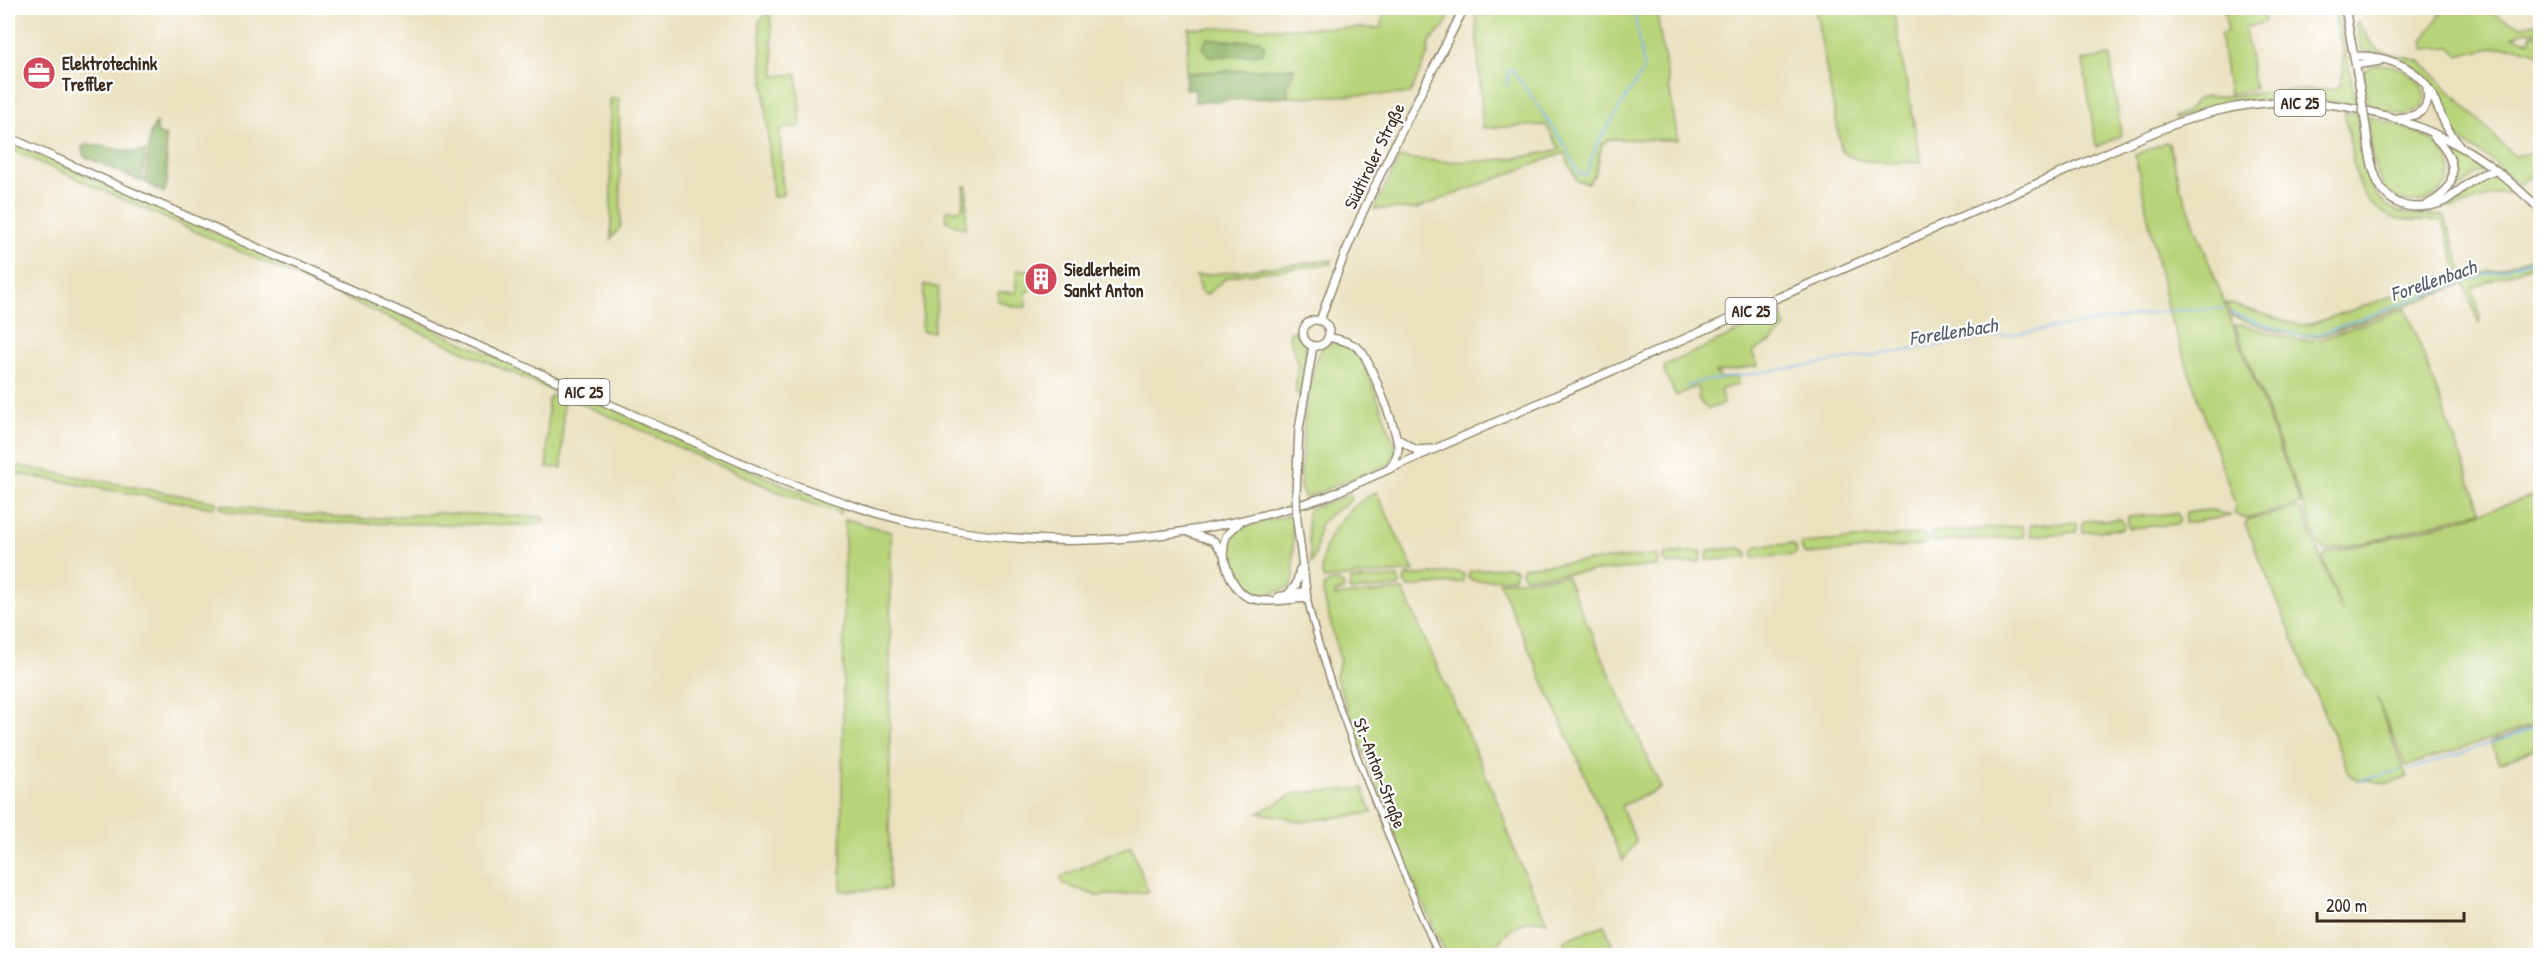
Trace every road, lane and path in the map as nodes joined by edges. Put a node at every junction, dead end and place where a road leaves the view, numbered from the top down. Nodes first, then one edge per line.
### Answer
1 (1464, 8) edge
2 (2345, 8) edge
3 (2355, 56) junction
4 (2383, 60) junction
5 (2356, 65) junction
6 (2426, 85) junction
7 (2392, 118) junction
8 (2427, 132) junction
9 (8, 136) edge
10 (2461, 147) junction
11 (2497, 171) junction
12 (2443, 199) junction
13 (2541, 209) edge
14 (1320, 321) junction
15 (1328, 337) junction
16 (1313, 346) junction
17 (1398, 439) junction
18 (1434, 449) junction
19 (1387, 471) junction
20 (1239, 523) junction
21 (1187, 532) junction
22 (1225, 555) junction
23 (1301, 561) junction
24 (1289, 593) junction
25 (1307, 598) junction
26 (1267, 600) junction
27 (1439, 956) edge

1 - 14 main road, Südtiroler Straße
2 - 3 main road
3 - 4 main road
3 - 5 main road
4 - 5 main road
4 - 6 main road
5 - 12 main road, bridge
6 - 7 main road
6 - 10 main road
7 - 8 main road, AIC 25
7 - 18 main road, AIC 25
8 - 10 main road, AIC 25
8 - 12 main road
9 - 21 main road, AIC 25
10 - 11 main road, AIC 25
11 - 12 main road
11 - 13 main road, AIC 25
14 - 15 main road
14 - 16 main road
15 - 16 main road
15 - 17 main road
16 - 23 main road, bridge
17 - 18 main road
17 - 19 main road
18 - 19 main road, AIC 25
19 - 20 main road, AIC 25
20 - 21 main road, AIC 25
20 - 22 main road
21 - 22 main road
22 - 26 main road
23 - 24 main road
23 - 25 main road
24 - 25 main road
24 - 26 main road
25 - 26 main road
25 - 27 street, St.-Anton-Straße

